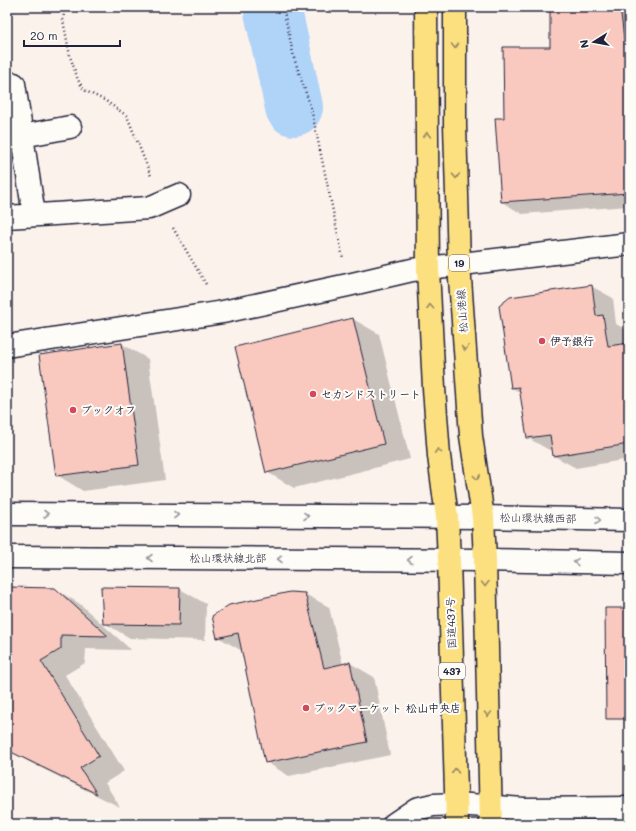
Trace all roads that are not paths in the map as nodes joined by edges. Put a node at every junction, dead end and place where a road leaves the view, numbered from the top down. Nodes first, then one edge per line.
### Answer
1 (426, 7) edge
2 (455, 7) edge
3 (14, 84) dead end
4 (70, 127) dead end
5 (22, 136) junction
6 (170, 199) road end
7 (34, 215) junction
8 (7, 217) edge
9 (629, 244) edge
10 (459, 264) junction
11 (428, 269) junction
12 (7, 346) edge
13 (7, 514) edge
14 (447, 517) junction
15 (483, 517) junction
16 (629, 520) edge
17 (7, 557) edge
18 (449, 560) junction
19 (485, 560) junction
20 (629, 563) edge
21 (629, 808) edge
22 (457, 814) edge
23 (491, 815) edge
24 (394, 824) edge

11 -> 1 main road
2 -> 10 main road, 松山港線 / 19
3 - 5 street
4 - 5 street
5 - 7 street
6 - 7 street
7 - 8 street
9 - 10 street
10 - 11 street
10 -> 15 main road, 松山港線 / 19
11 - 12 street
14 -> 11 main road
13 -> 14 street
14 - 15 street, 松山環状線西部
14 - 18 main road, 国道437号 / 437
15 -> 16 street, 松山環状線西部
15 - 19 main road
18 -> 17 street, 松山環状線北部
18 - 19 street
22 -> 18 main road, 国道437号 / 437
20 -> 19 street
19 -> 23 main road
21 - 23 street
22 - 23 street
22 - 24 street

